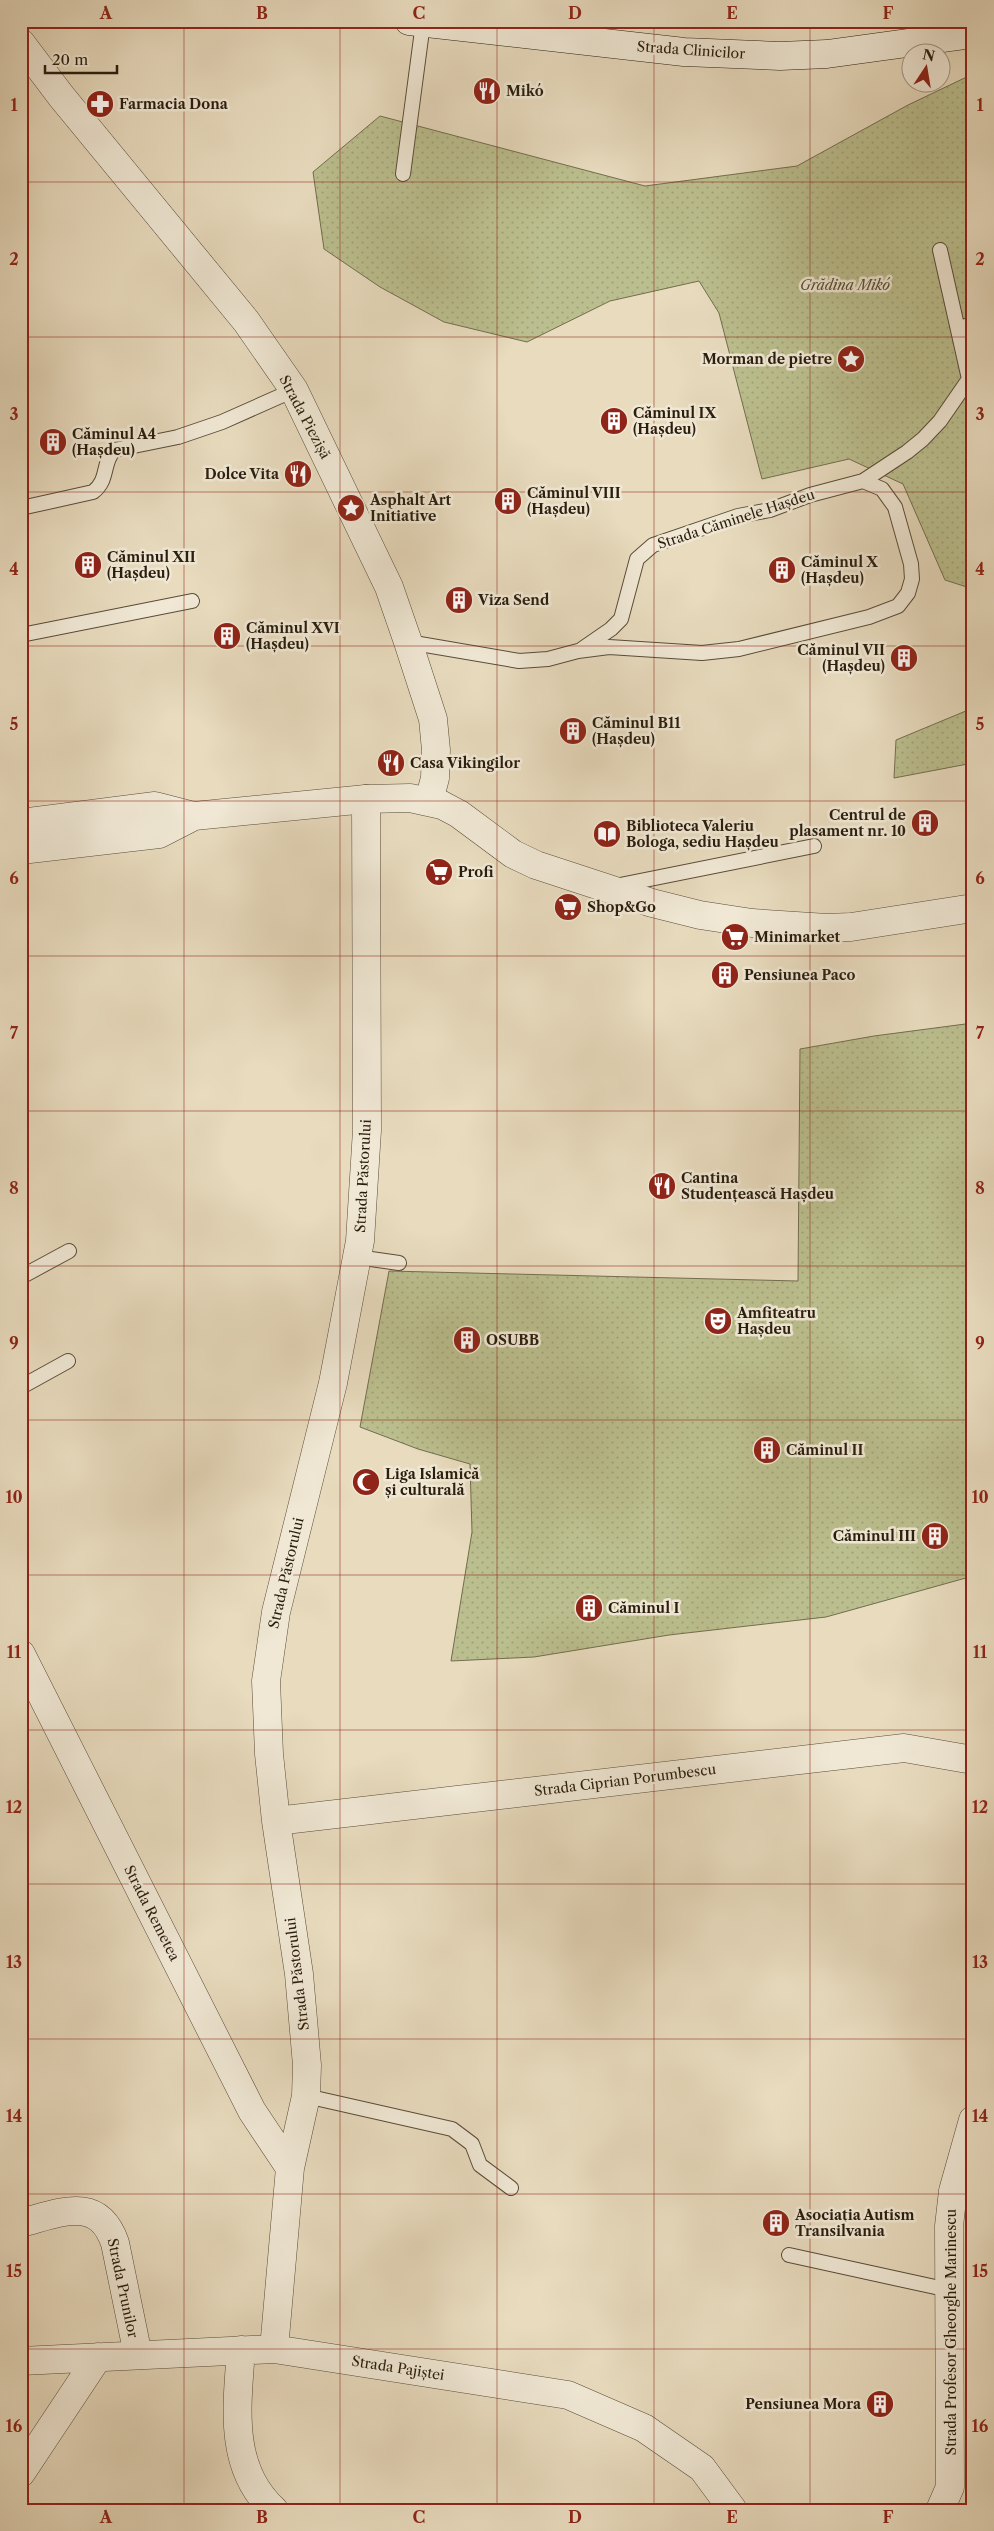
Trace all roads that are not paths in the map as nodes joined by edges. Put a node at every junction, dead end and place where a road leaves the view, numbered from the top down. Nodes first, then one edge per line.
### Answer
1 (416, 22) edge
2 (973, 34) edge
3 (21, 43) edge
4 (403, 174) dead end
5 (940, 250) dead end
6 (973, 324) edge
7 (959, 328) junction
8 (971, 379) edge
9 (294, 390) junction
10 (863, 481) junction
11 (21, 508) edge
12 (192, 601) dead end
13 (21, 635) edge
14 (408, 642) junction
15 (578, 651) junction
16 (366, 798) junction
17 (429, 801) junction
18 (194, 816) junction
19 (21, 823) edge
20 (814, 846) dead end
21 (21, 850) edge
22 (605, 888) junction
23 (973, 908) edge
24 (69, 1251) dead end
25 (358, 1257) junction
26 (399, 1263) dead end
27 (21, 1277) edge
28 (68, 1361) dead end
29 (21, 1387) edge
30 (21, 1654) edge
31 (973, 1760) edge
32 (276, 1821) junction
33 (306, 2096) junction
34 (973, 2120) edge
35 (290, 2168) junction
36 (512, 2188) dead end
37 (21, 2223) edge
38 (789, 2255) dead end
39 (949, 2290) junction
40 (274, 2349) junction
41 (241, 2350) junction
42 (138, 2355) junction
43 (98, 2357) junction
44 (21, 2361) edge
45 (21, 2473) edge
46 (950, 2502) edge
47 (729, 2508) edge
48 (274, 2510) edge

1 - 2 street, Strada Clinicilor
1 - 4 lane
3 - 9 street, Strada Piezișă
5 - 7 lane, Strada Căminele Hașdeu
6 - 7 lane
7 - 8 lane, Strada Căminele Hașdeu
8 - 10 lane, Strada Căminele Hașdeu
9 - 11 lane
9 - 14 street, Strada Piezișă
10 - 15 lane, Strada Căminele Hașdeu
10 - 15 lane, Strada Căminele Hașdeu
12 - 13 lane
14 - 15 lane, Strada Căminele Hașdeu
14 - 17 street, Strada Piezișă
16 - 17 street
16 - 18 street
16 - 25 street, Strada Păstorului
17 - 22 street
18 - 19 street
18 - 21 street
20 - 22 lane
22 - 23 street
24 - 27 lane
25 - 26 lane
25 - 32 street, Strada Păstorului
28 - 29 lane
30 - 35 street, Strada Remetea
31 - 32 street, Strada Ciprian Porumbescu
32 - 33 street, Strada Păstorului
33 - 35 street, Strada Păstorului
33 - 36 lane
34 - 39 street, Strada Profesor Gheorghe Marinescu
35 - 40 street, Strada Păstorului
37 - 42 street, Strada Prunilor
38 - 39 lane
39 - 46 street, Strada Profesor Gheorghe Marinescu
40 - 41 street, Strada Pajiștei
40 - 47 street, Strada Pajiștei
41 - 42 street, Strada Pajiștei
41 - 48 street
42 - 43 street, Strada Pajiștei
43 - 44 street, Strada Pajiștei
43 - 45 street

